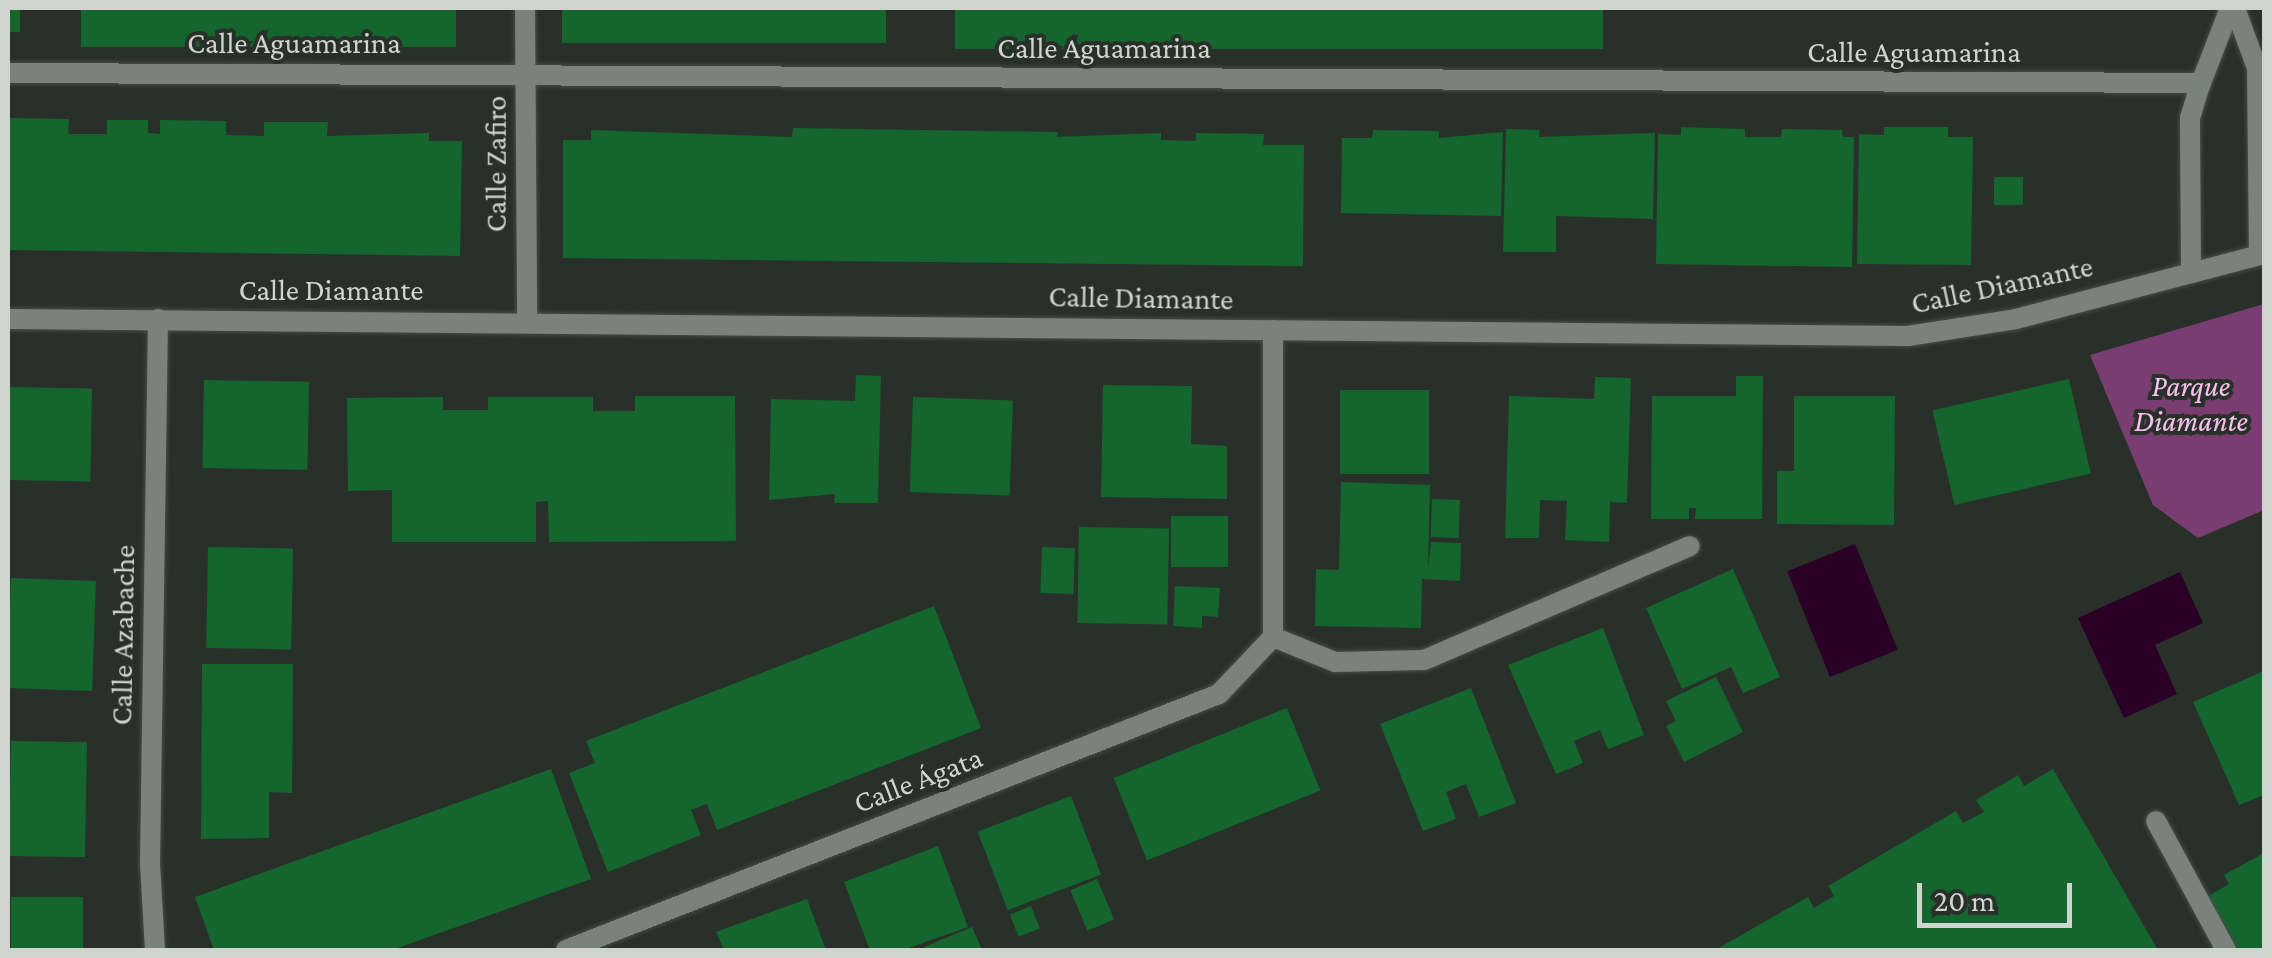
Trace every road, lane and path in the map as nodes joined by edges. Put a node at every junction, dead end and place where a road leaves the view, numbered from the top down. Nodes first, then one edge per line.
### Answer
1 (525, 8) edge
2 (2232, 8) edge
3 (8, 73) edge
4 (526, 73) junction
5 (2200, 84) junction
6 (2262, 255) edge
7 (2192, 270) junction
8 (8, 318) edge
9 (158, 319) junction
10 (528, 321) junction
11 (1273, 330) junction
12 (1690, 546) dead end
13 (1273, 637) junction
14 (2156, 822) dead end
15 (154, 950) edge
16 (566, 950) edge
17 (2226, 950) edge

1 - 4 street, Calle Zafiro
2 - 5 street
2 - 6 street
3 - 4 street, Calle Aguamarina
4 - 5 street, Calle Aguamarina
4 - 10 street, Calle Zafiro
5 - 7 street
6 - 7 street, Calle Diamante
7 - 11 street, Calle Diamante
8 - 9 street, Calle Diamante
9 - 10 street, Calle Diamante
9 - 15 street, Calle Azabache
10 - 11 street, Calle Diamante
11 - 13 street
12 - 13 street
13 - 16 street, Calle Ágata
14 - 17 street

